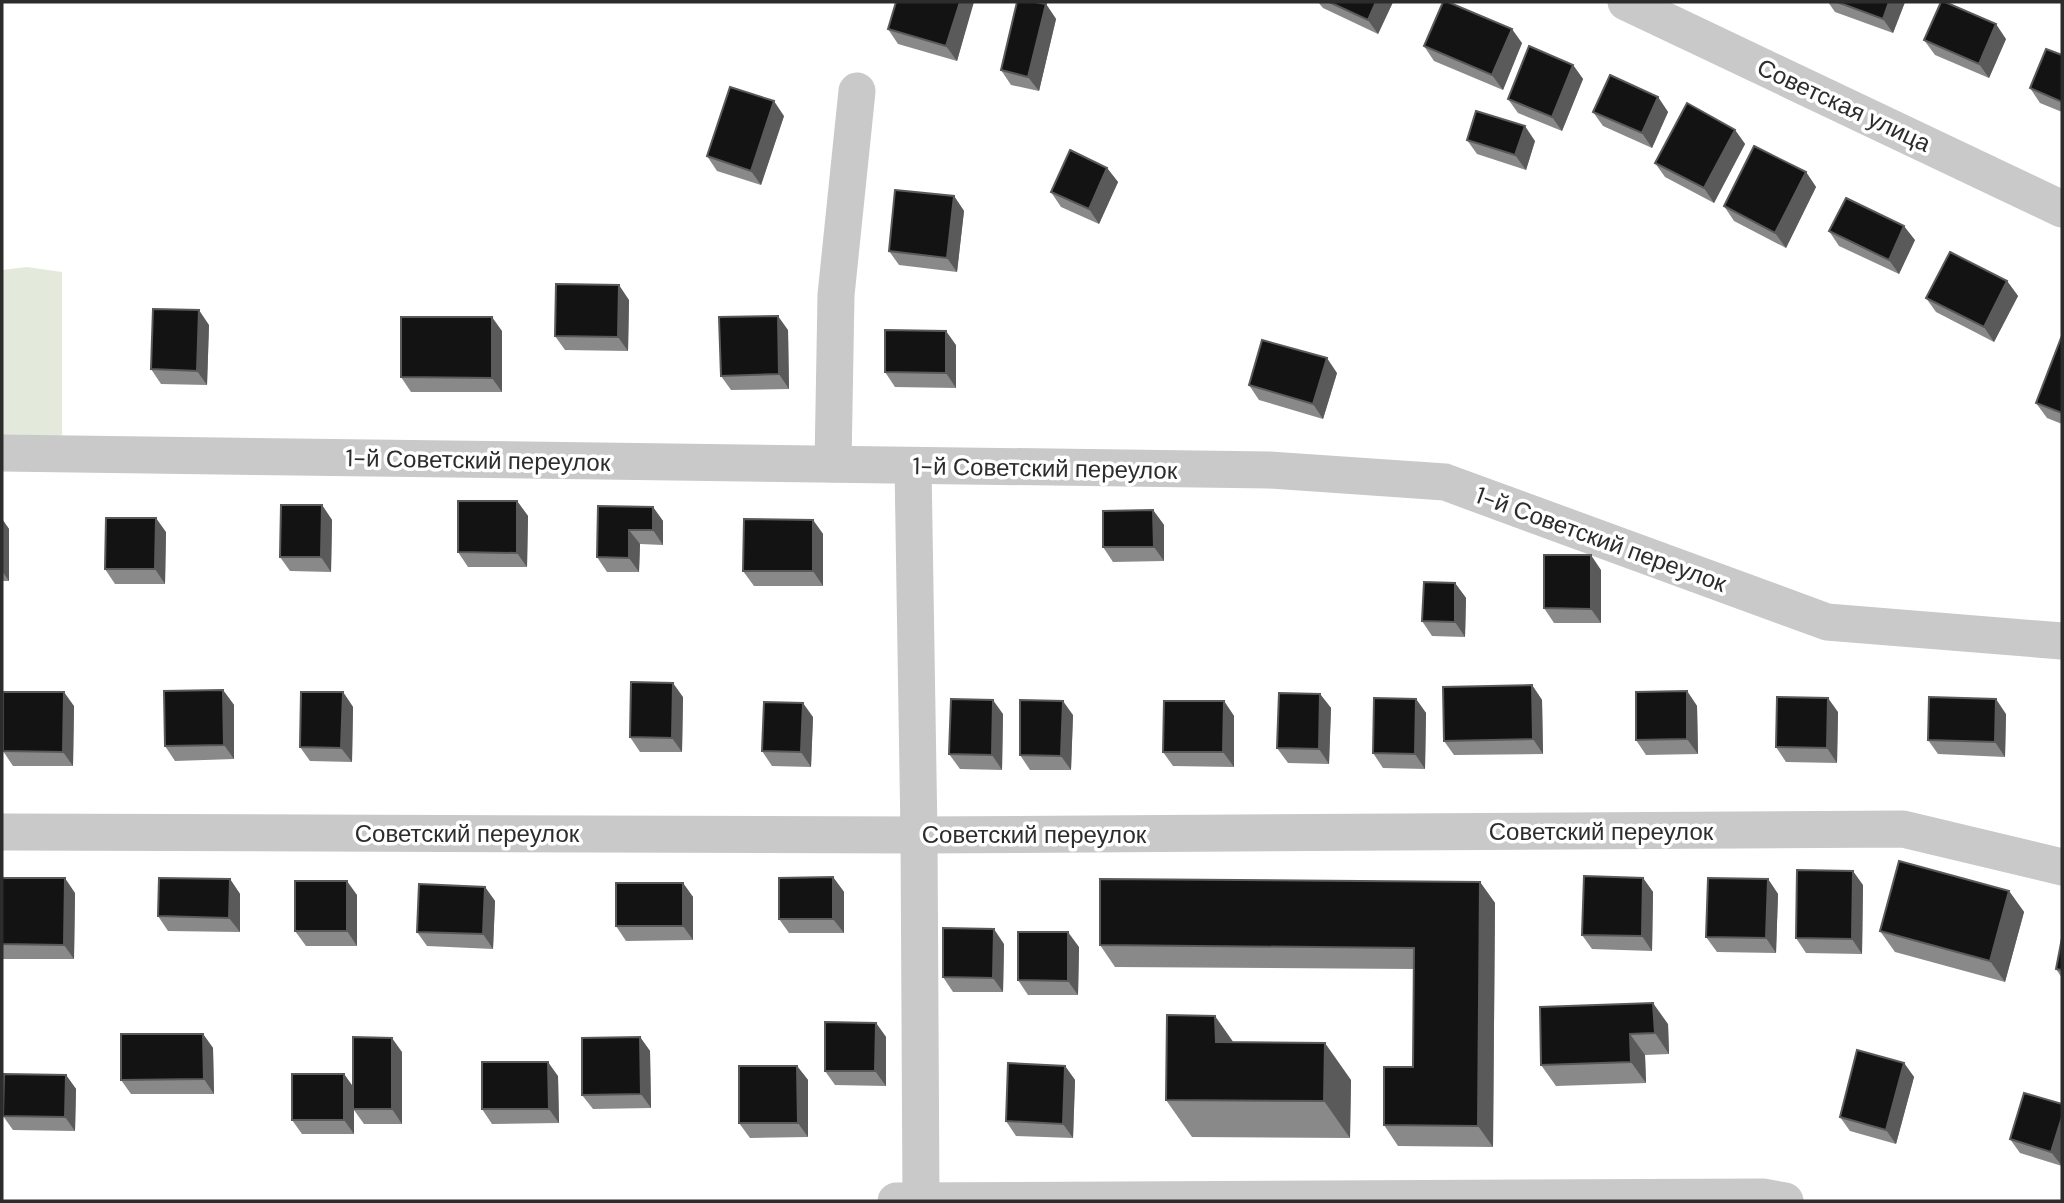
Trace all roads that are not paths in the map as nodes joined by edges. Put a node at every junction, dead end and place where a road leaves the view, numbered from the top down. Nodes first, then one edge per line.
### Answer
1 (1628, 2) edge
2 (857, 91) dead end
3 (2062, 209) edge
4 (2, 453) edge
5 (833, 464) junction
6 (913, 466) junction
7 (2062, 641) edge
8 (2, 832) edge
9 (919, 835) junction
10 (2062, 867) edge
11 (896, 1201) edge
12 (921, 1201) edge
13 (1785, 1201) edge

1 - 3 street, Советская улица
2 - 5 street
4 - 5 street, 1-й Советский переулок
5 - 6 street, 1-й Советский переулок
6 - 7 street, 1-й Советский переулок
6 - 9 street
8 - 9 street, Советский переулок
9 - 10 street, Советский переулок
9 - 12 street
11 - 12 street
12 - 13 street

